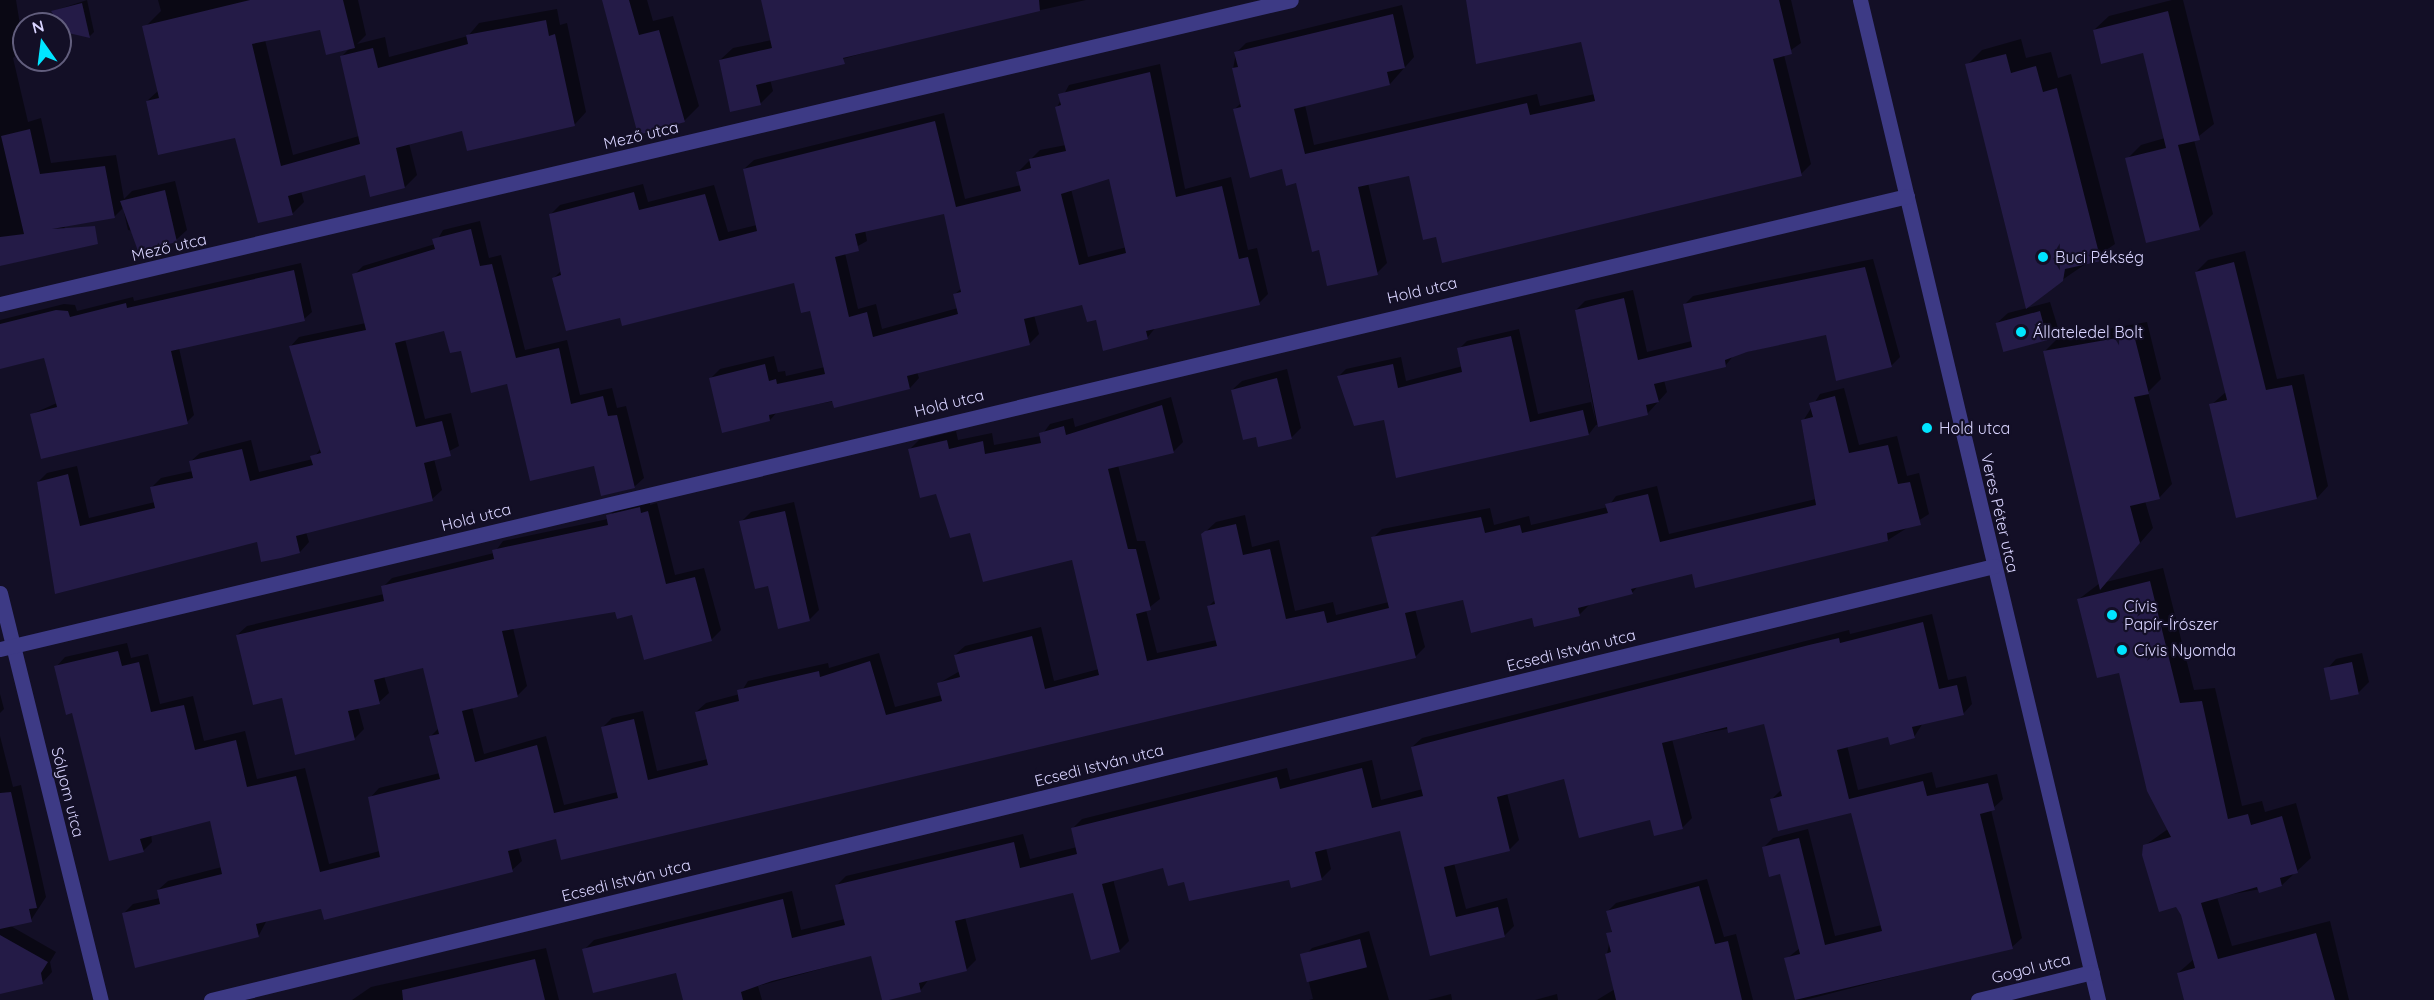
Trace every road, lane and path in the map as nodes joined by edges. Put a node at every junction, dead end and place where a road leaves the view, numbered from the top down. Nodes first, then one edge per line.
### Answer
1 (1291, 0) edge
2 (1860, 0) edge
3 (1907, 196) junction
4 (0, 304) edge
5 (1994, 566) junction
6 (0, 593) edge
7 (6, 647) edge
8 (2092, 972) junction
9 (101, 1000) edge
10 (211, 1000) edge
11 (1978, 1000) edge
12 (2098, 1000) edge

1 - 4 street, Mező utca
2 - 3 street, Veres Péter utca
3 - 5 street, Veres Péter utca
3 - 7 street, Hold utca
5 - 8 street, Veres Péter utca
5 - 10 street, Ecsedi István utca
6 - 7 street, Sólyom utca
7 - 9 street, Sólyom utca
8 - 11 street, Gogol utca
8 - 12 street, Veres Péter utca

